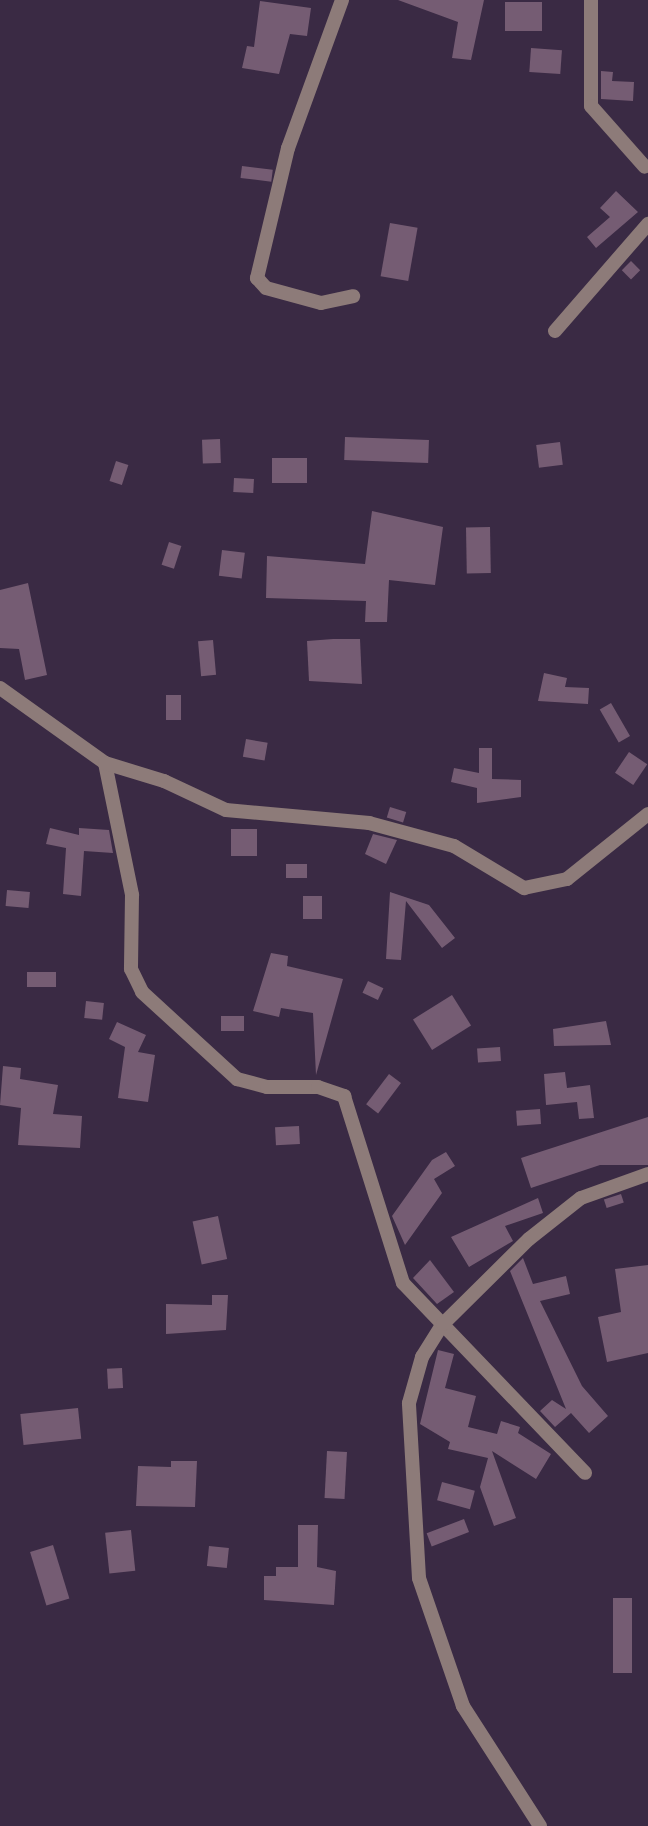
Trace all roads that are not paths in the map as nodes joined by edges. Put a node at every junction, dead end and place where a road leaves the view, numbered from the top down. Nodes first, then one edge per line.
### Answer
1 (342, 0) edge
2 (591, 0) edge
3 (647, 170) edge
4 (648, 224) edge
5 (353, 296) dead end
6 (555, 331) dead end
7 (0, 688) edge
8 (105, 763) junction
9 (648, 814) edge
10 (648, 1174) edge
11 (443, 1324) junction
12 (585, 1473) dead end
13 (540, 1826) edge

1 - 5 street
2 - 3 street
4 - 6 street
7 - 8 street
8 - 9 street
8 - 11 street
10 - 11 street
11 - 12 street
11 - 13 street

